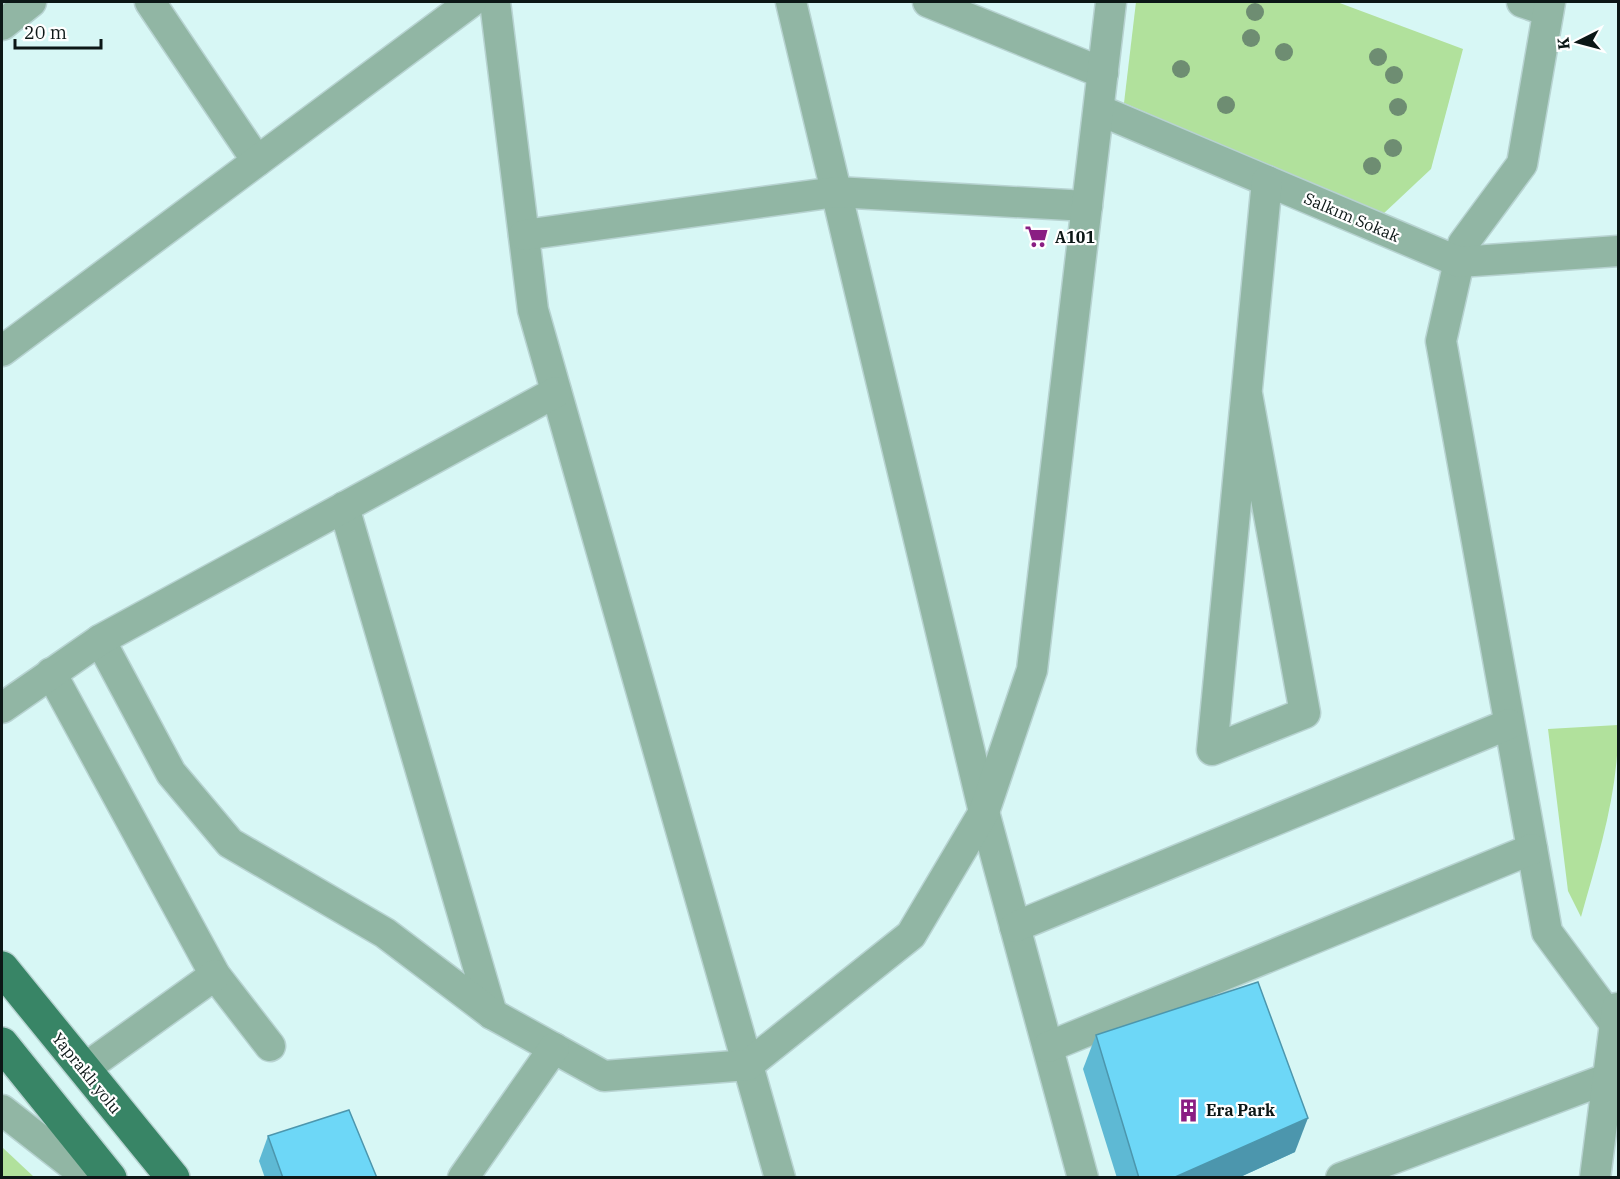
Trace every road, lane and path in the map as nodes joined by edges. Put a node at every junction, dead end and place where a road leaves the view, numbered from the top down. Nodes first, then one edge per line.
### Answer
1 (31, 2) edge
2 (150, 2) edge
3 (471, 2) edge
4 (495, 2) edge
5 (791, 2) edge
6 (928, 2) edge
7 (1111, 2) edge
8 (1540, 5) edge
9 (2, 25) edge
10 (1103, 73) junction
11 (1098, 110) junction
12 (257, 161) junction
13 (1267, 181) junction
14 (836, 192) junction
15 (1087, 206) junction
16 (524, 235) junction
17 (1618, 251) edge
18 (1459, 261) junction
19 (2, 351) edge
20 (556, 392) junction
21 (1247, 394) junction
22 (344, 507) junction
23 (100, 640) junction
24 (51, 674) junction
25 (2, 708) edge
26 (1509, 724) junction
27 (984, 812) junction
28 (1532, 849) junction
29 (1015, 927) junction
30 (2, 968) edge
31 (215, 975) junction
32 (492, 1014) junction
33 (1617, 1017) edge
34 (2, 1044) edge
35 (270, 1046) dead end
36 (1048, 1047) junction
37 (554, 1048) junction
38 (748, 1065) junction
39 (84, 1069) junction
40 (1609, 1078) junction
41 (2, 1110) edge
42 (89, 1178) edge
43 (111, 1178) edge
44 (173, 1178) edge
45 (464, 1178) edge
46 (780, 1178) edge
47 (1083, 1178) edge
48 (1341, 1178) edge
49 (1595, 1178) edge

1 - 9 street
2 - 12 street
3 - 12 street
4 - 16 street
5 - 14 street
6 - 10 street
7 - 10 street
8 - 18 street
10 - 11 street
11 - 13 street, Salkım Sokak
11 - 15 street
12 - 19 street
13 - 18 street, Salkım Sokak
13 - 21 street
14 - 15 street
14 - 16 street
14 - 27 street
15 - 27 street
16 - 20 street
17 - 18 street, Salkım Sokak
18 - 26 street
20 - 22 street
20 - 38 street
21 - 21 street
22 - 23 street
22 - 32 street
23 - 24 street
23 - 32 street
24 - 25 street
24 - 31 street
26 - 28 street
26 - 29 street
27 - 29 street
27 - 38 street
28 - 33 street
28 - 36 street
29 - 36 street
30 - 39 main road, Yapraklı yolu
31 - 35 street
31 - 39 street
32 - 37 street
33 - 40 street
34 - 43 main road
36 - 47 street
37 - 38 street
37 - 45 street
38 - 46 street
39 - 44 main road, Yapraklı yolu
40 - 48 street
40 - 49 street
41 - 42 street

